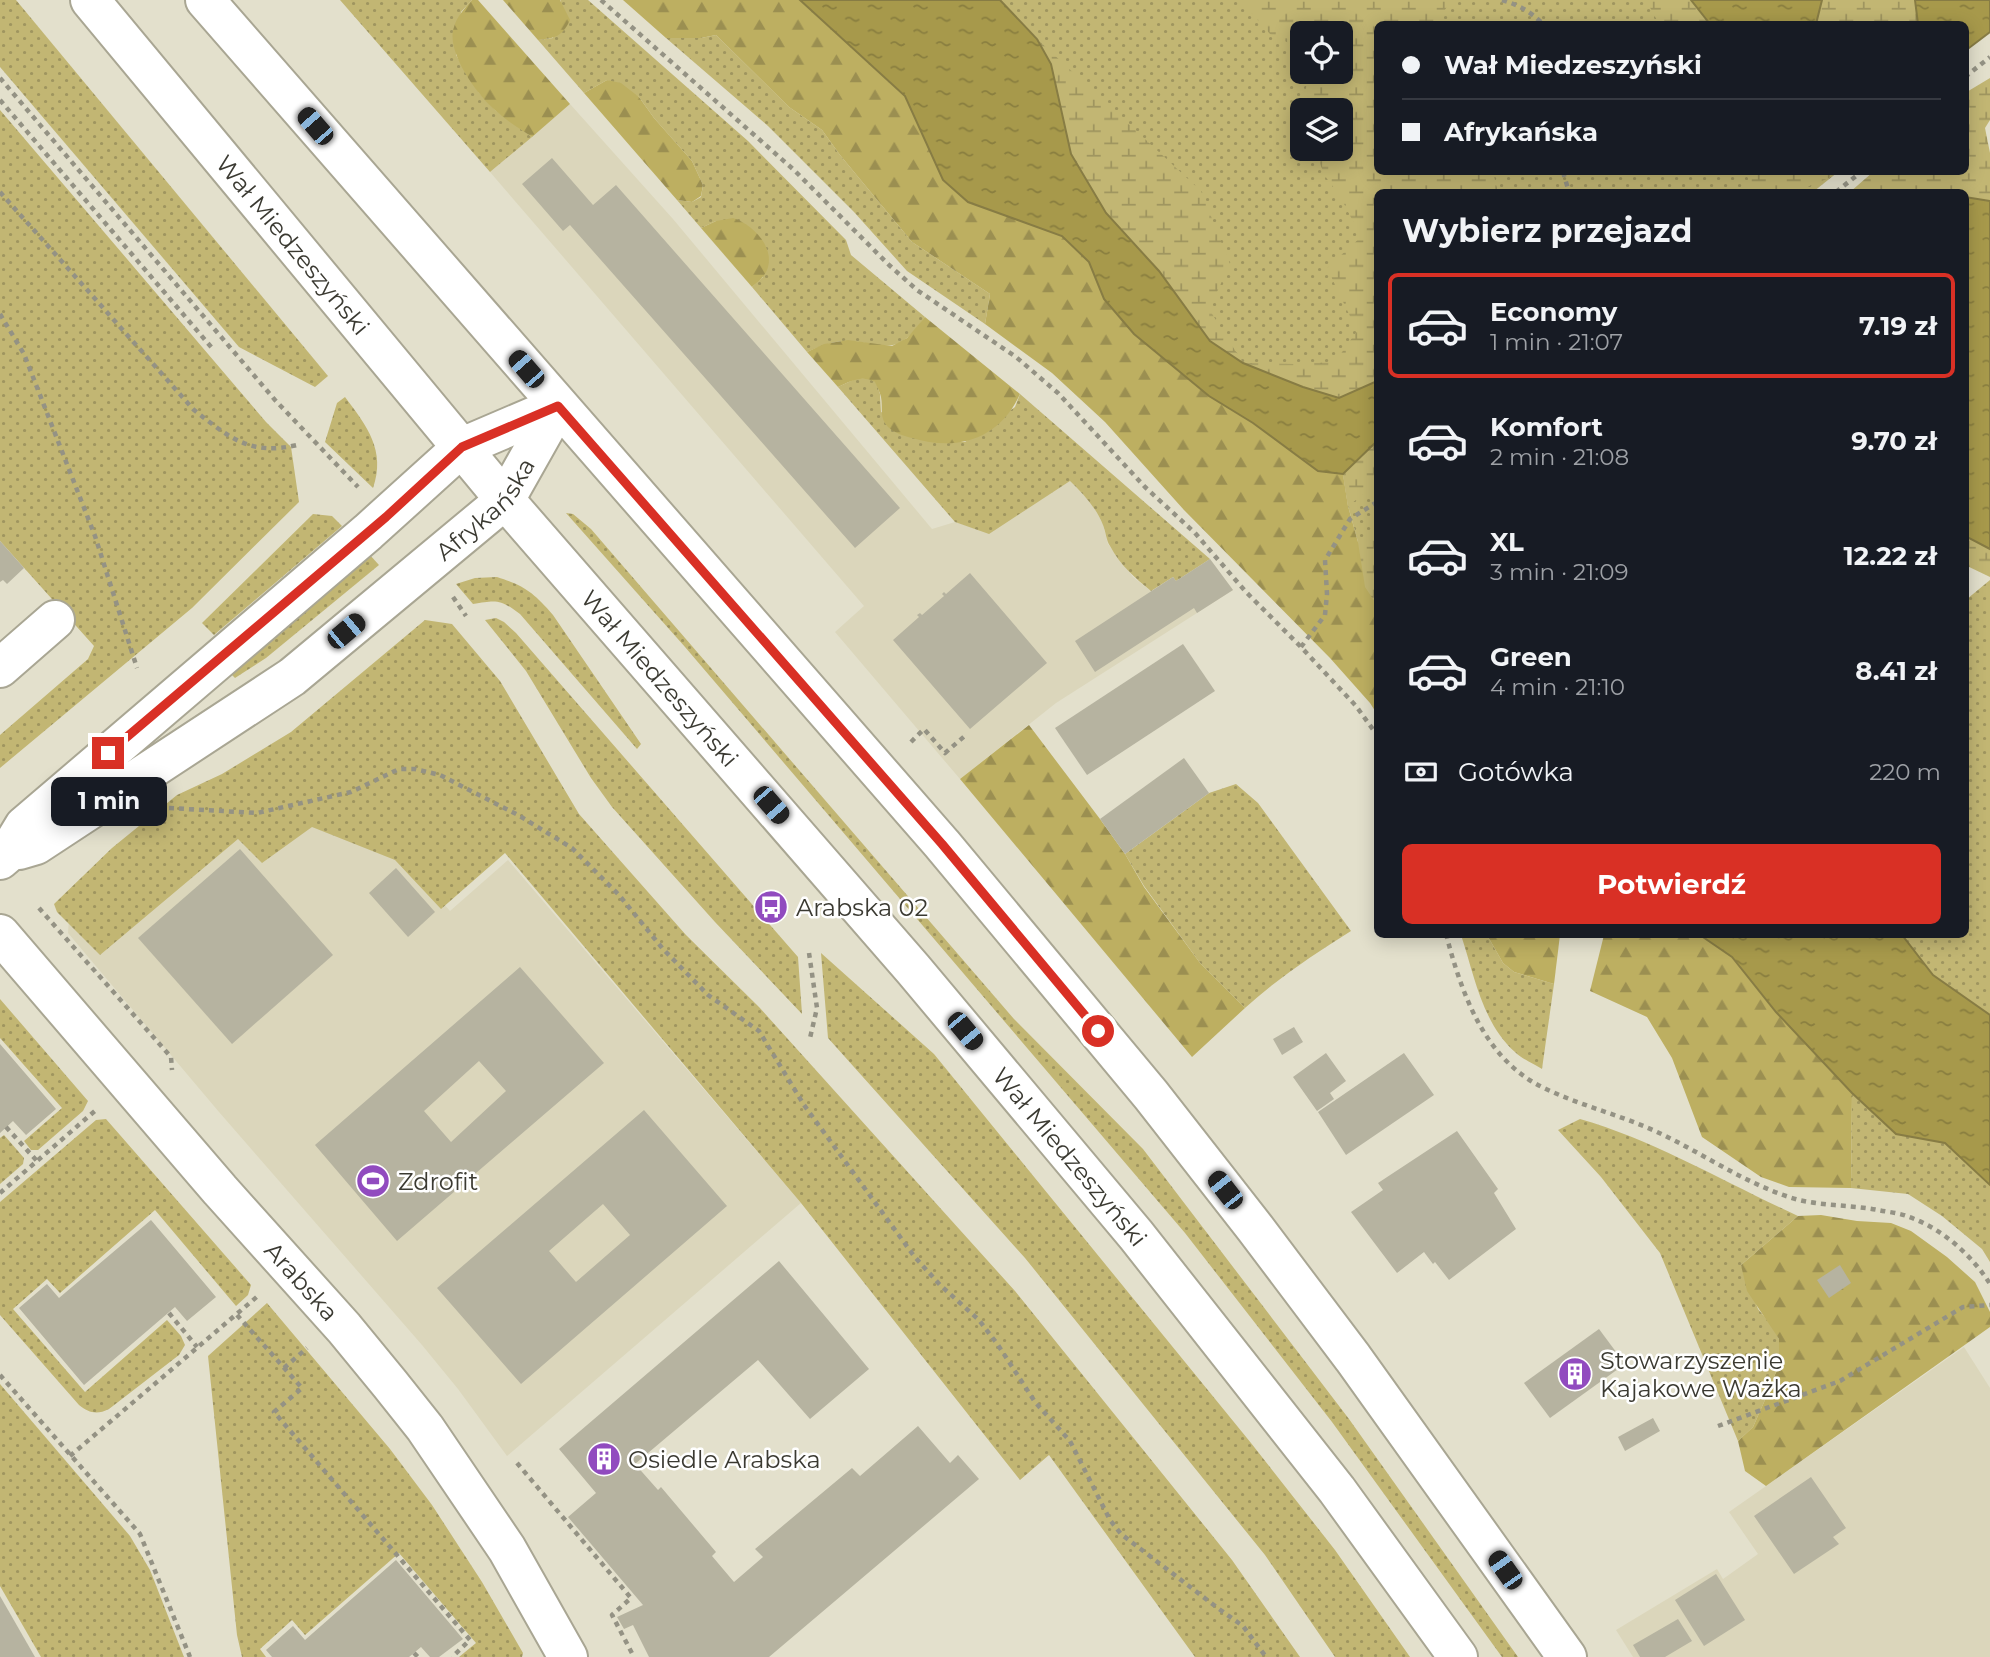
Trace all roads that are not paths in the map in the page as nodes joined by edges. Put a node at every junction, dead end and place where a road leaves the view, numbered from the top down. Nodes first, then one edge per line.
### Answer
1 (90, 0) edge
2 (205, 0) edge
3 (558, 406) junction
4 (462, 447) junction
5 (505, 500) junction
6 (55, 620) dead end
7 (0, 668) edge
8 (2, 853) edge
9 (0, 934) edge
10 (568, 1657) edge
11 (1458, 1657) edge
12 (1567, 1657) edge

1 - 4 main road, Wał Miedzeszyński
2 - 3 main road
3 - 4 main road, Afrykańska
3 - 5 main road, Afrykańska
3 - 12 main road
4 - 5 main road, Wał Miedzeszyński
4 - 8 main road, Afrykańska
5 - 8 main road, Afrykańska
5 - 11 main road, Wał Miedzeszyński
6 - 7 main road
9 - 10 main road, Arabska

